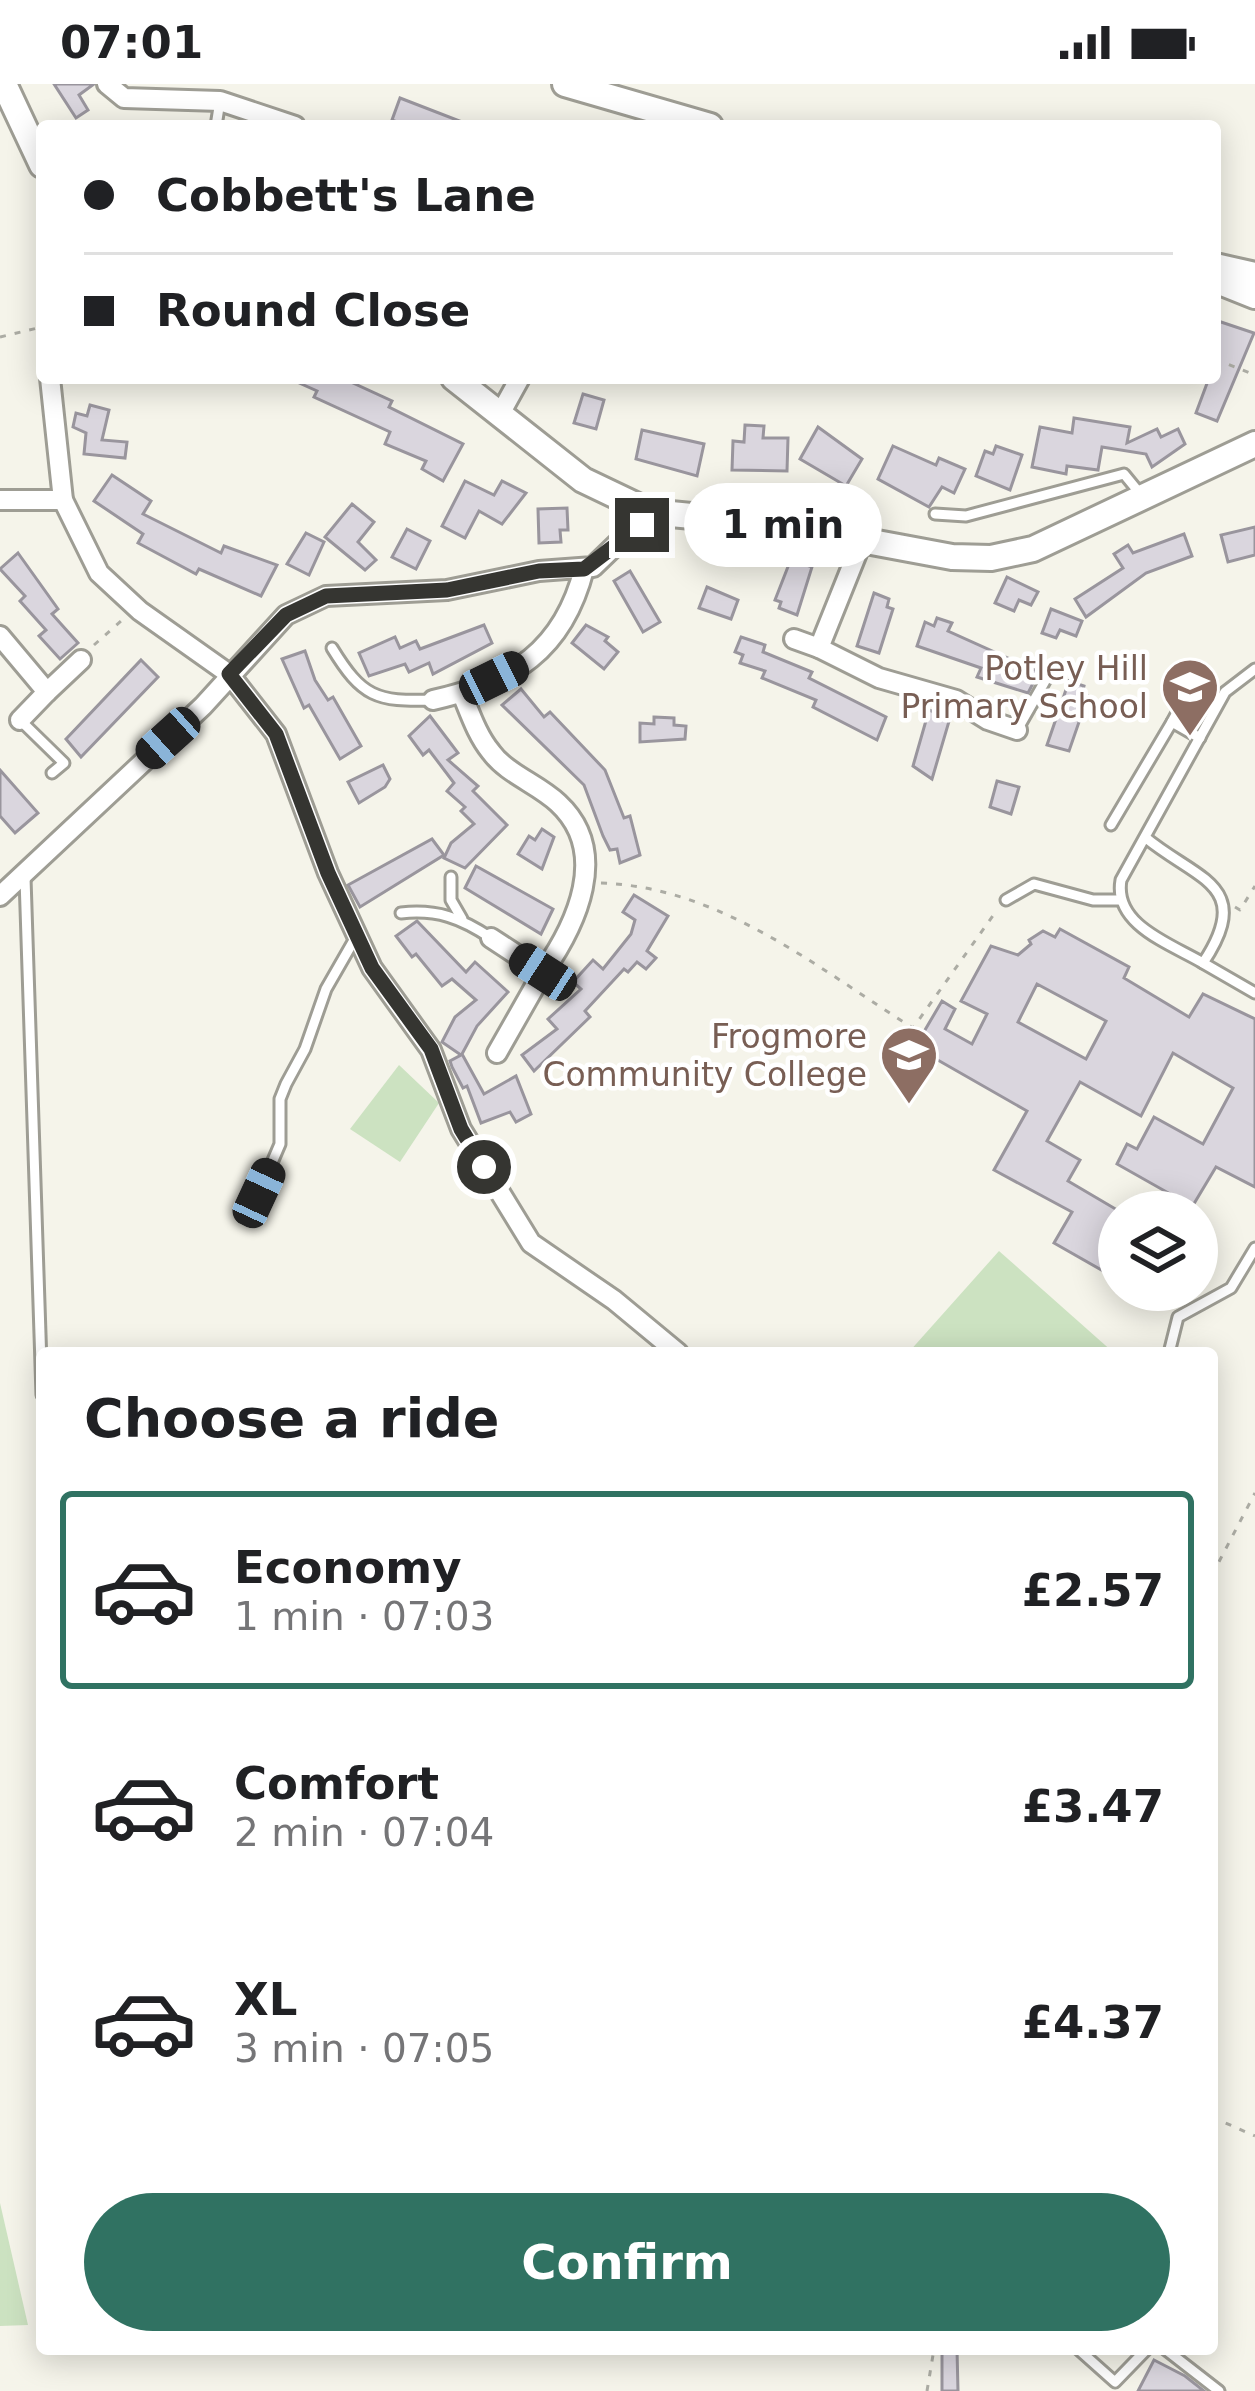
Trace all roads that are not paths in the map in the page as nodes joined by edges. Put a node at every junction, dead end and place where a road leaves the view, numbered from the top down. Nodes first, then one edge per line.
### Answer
1 (4, 84) edge
2 (107, 84) edge
3 (565, 84) edge
4 (220, 101) junction
5 (217, 120) edge
6 (281, 120) edge
7 (689, 120) edge
8 (36, 153) edge
9 (1221, 267) edge
10 (1255, 275) edge
11 (1221, 282) edge
12 (1255, 296) edge
13 (51, 384) edge
14 (462, 384) edge
15 (517, 384) edge
16 (500, 414) junction
17 (1255, 444) edge
18 (0, 500) edge
19 (63, 500) junction
20 (1146, 500) junction
21 (650, 512) junction
22 (935, 514) dead end
23 (862, 541) junction
24 (584, 569) junction
25 (0, 637) edge
26 (794, 639) dead end
27 (332, 648) dead end
28 (818, 648) junction
29 (81, 660) road end
30 (1255, 669) edge
31 (1199, 672) dead end
32 (229, 674) junction
33 (1045, 681) dead end
34 (47, 692) junction
35 (462, 694) junction
36 (433, 700) joint
37 (20, 719) joint
38 (1172, 722) junction
39 (1017, 730) joint
40 (1200, 738) junction
41 (52, 773) dead end
42 (1111, 825) dead end
43 (1147, 838) junction
44 (25, 872) junction
45 (451, 877) dead end
46 (0, 896) edge
47 (1006, 900) road end
48 (1120, 901) junction
49 (400, 913) dead end
50 (462, 919) junction
51 (357, 935) junction
52 (490, 938) joint
53 (1203, 963) junction
54 (543, 972) junction
55 (1255, 993) edge
56 (497, 1052) dead end
57 (259, 1193) dead end
58 (1255, 1248) edge
59 (40, 1347) edge
60 (671, 1347) edge
61 (1170, 1347) edge
62 (1085, 2355) edge
63 (1141, 2355) edge
64 (1174, 2355) edge
65 (1219, 2391) edge

1 - 8 street
2 - 4 street
3 - 7 street
4 - 5 lane
4 - 6 street
9 - 10 street
11 - 12 street
13 - 19 street
14 - 16 street
15 - 16 street
16 - 21 street
17 - 20 street
18 - 19 street
19 - 32 street
20 - 22 lane
20 - 23 street
21 - 23 street
21 - 24 street
23 - 28 street
24 - 32 street
24 - 35 street
25 - 34 street
26 - 28 street
27 - 36 lane
28 - 39 street
29 - 34 street
30 - 40 lane
31 - 38 lane
32 - 44 street
32 - 51 street
33 - 39 lane
34 - 37 street
35 - 36 street
35 - 54 street
37 - 41 lane
38 - 40 lane
38 - 42 lane
40 - 43 lane
43 - 48 lane
43 - 53 lane
44 - 46 street
44 - 59 lane
45 - 50 lane
47 - 48 lane
48 - 53 lane
49 - 50 lane
50 - 52 lane
51 - 57 lane
51 - 60 street
52 - 54 street
53 - 55 lane
54 - 56 street
58 - 61 lane
62 - 63 lane
64 - 65 lane

